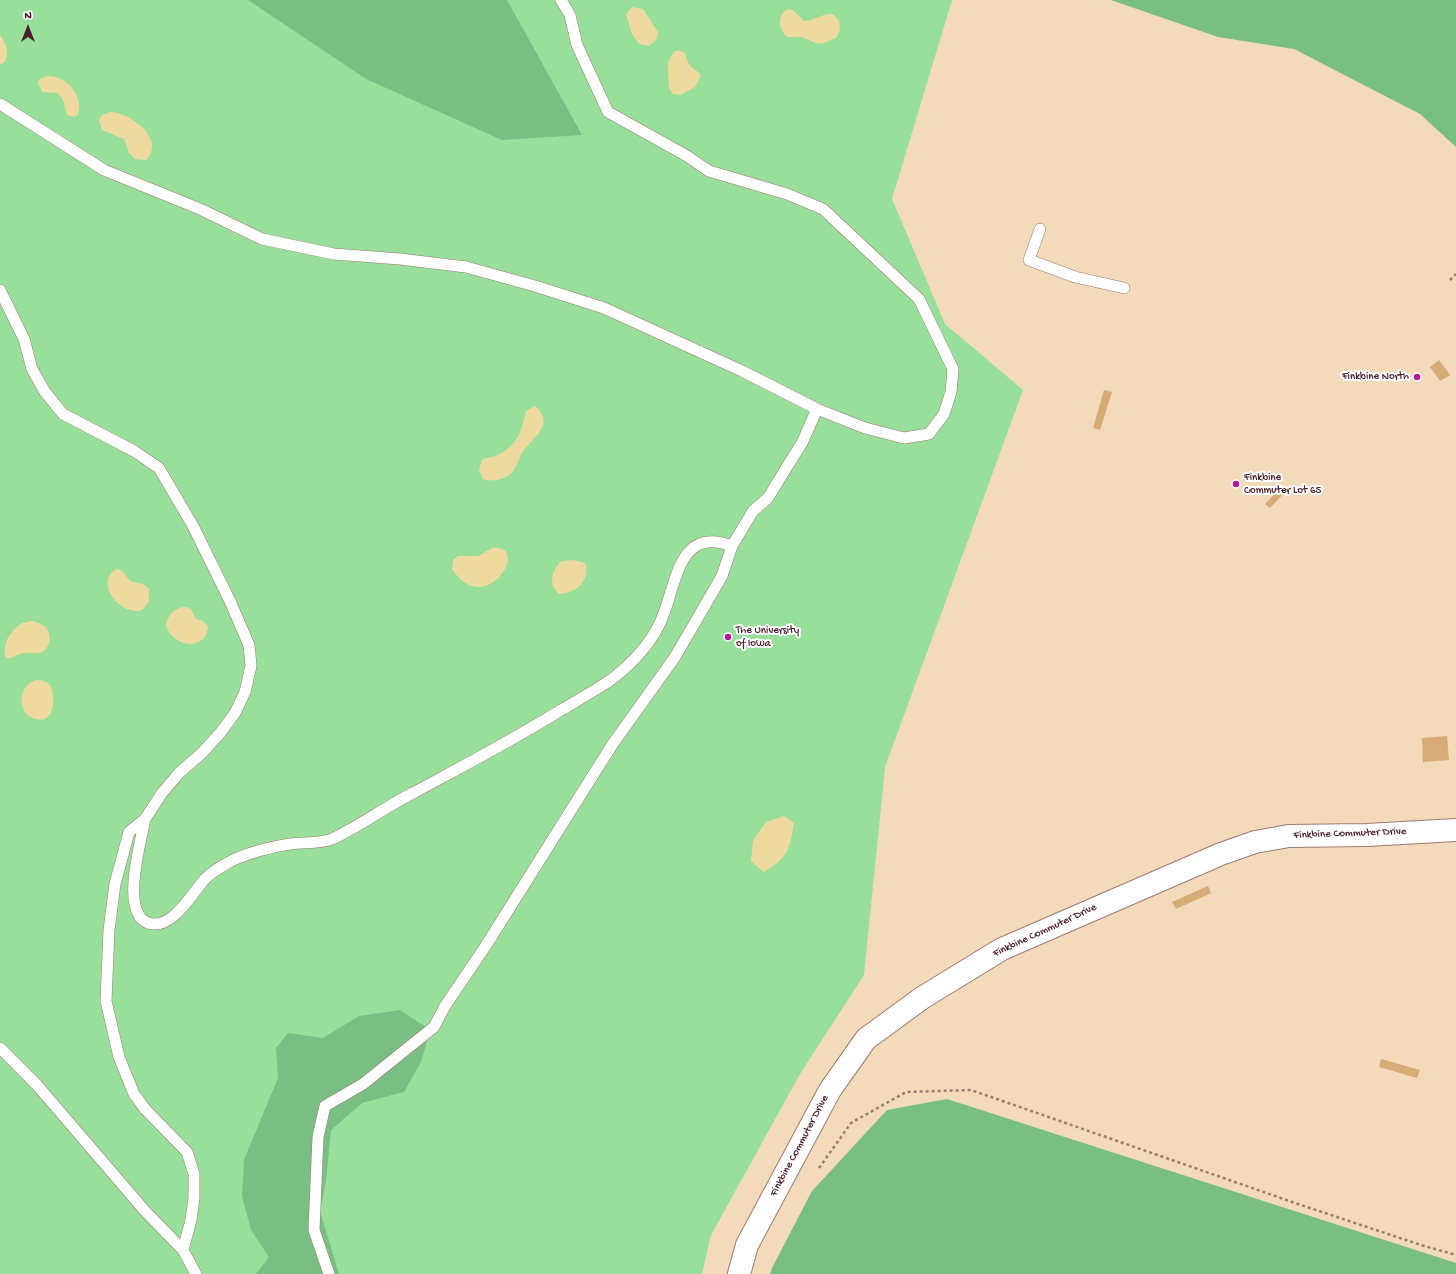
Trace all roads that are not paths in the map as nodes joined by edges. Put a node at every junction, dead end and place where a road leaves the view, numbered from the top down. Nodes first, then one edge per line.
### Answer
1 (562, 0) edge
2 (0, 104) edge
3 (1040, 229) dead end
4 (1124, 288) dead end
5 (0, 290) edge
6 (817, 409) junction
7 (732, 546) junction
8 (145, 819) junction
9 (1456, 830) edge
10 (0, 1048) edge
11 (183, 1250) junction
12 (196, 1274) edge
13 (329, 1274) edge
14 (739, 1274) edge

1 - 6 lane
2 - 6 lane
3 - 4 lane
5 - 8 lane
6 - 7 lane
7 - 8 lane
7 - 13 lane
8 - 11 lane
9 - 14 street, Finkbine Commuter Drive
10 - 11 lane
11 - 12 lane

